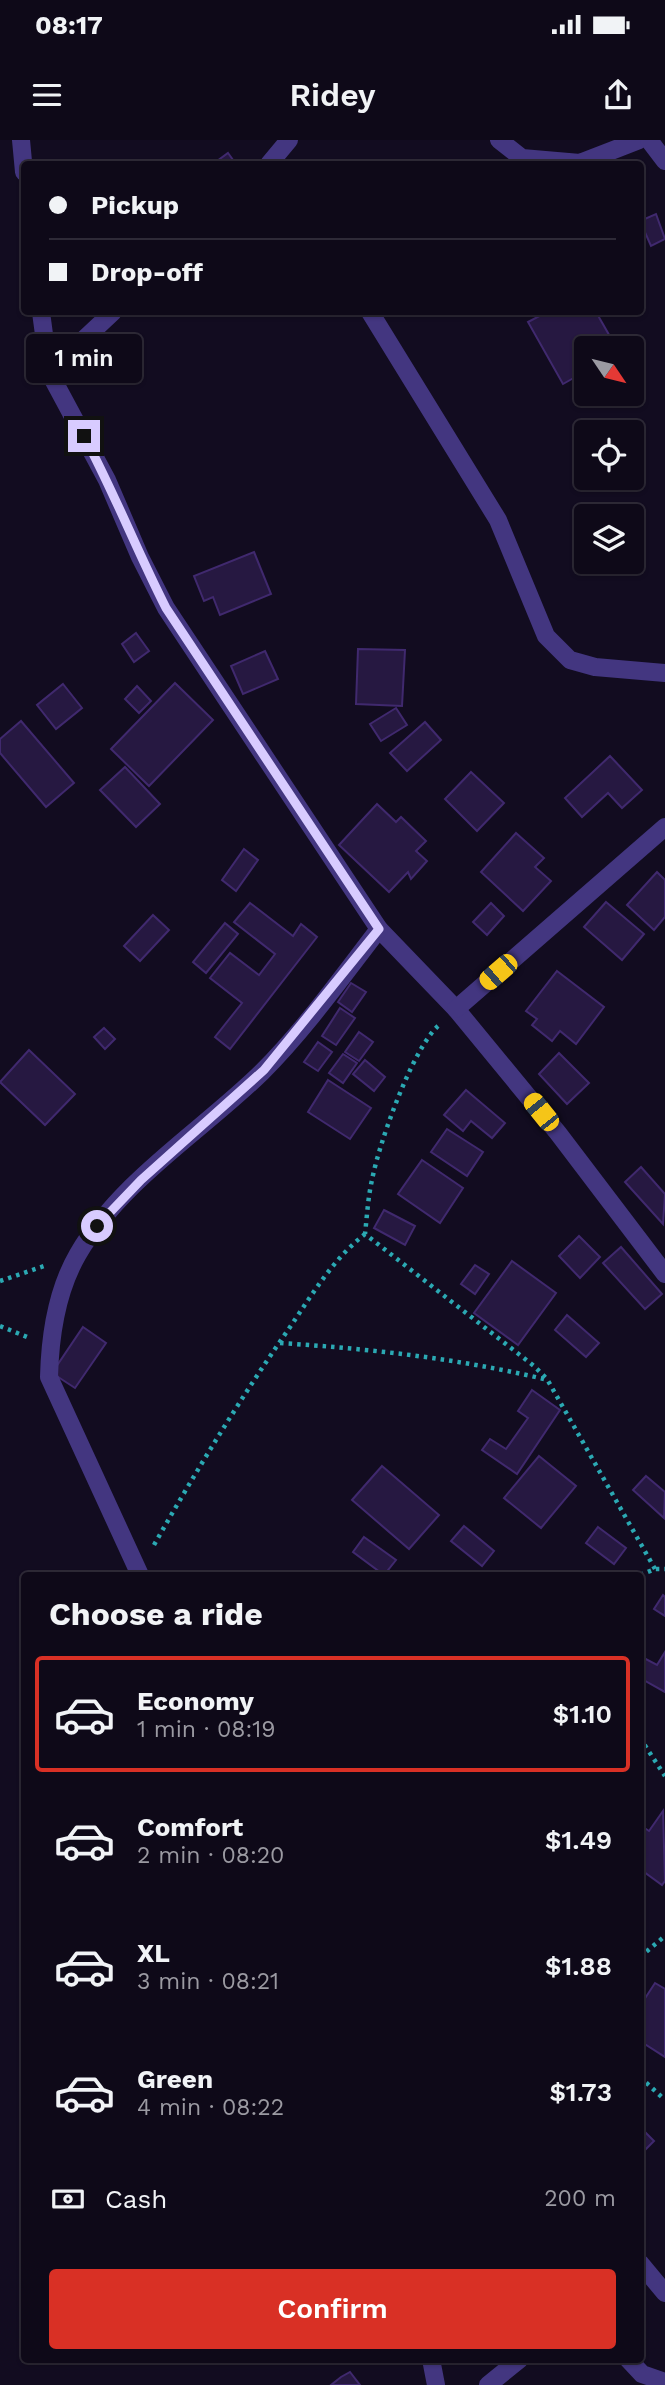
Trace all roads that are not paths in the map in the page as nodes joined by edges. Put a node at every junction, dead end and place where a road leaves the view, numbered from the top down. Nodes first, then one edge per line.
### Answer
1 (20, 140) edge
2 (289, 140) edge
3 (499, 140) edge
4 (639, 140) edge
5 (649, 140) edge
6 (23, 161) edge
7 (272, 161) edge
8 (557, 161) edge
9 (585, 161) edge
10 (665, 161) edge
11 (41, 315) edge
12 (110, 315) edge
13 (372, 315) edge
14 (49, 372) junction
15 (665, 673) edge
16 (665, 827) edge
17 (379, 929) junction
18 (456, 1009) junction
19 (665, 1274) edge
20 (138, 1572) edge
21 (644, 2268) edge
22 (665, 2293) edge
23 (432, 2363) edge
24 (515, 2363) edge
25 (632, 2363) edge
26 (665, 2382) edge
27 (436, 2385) edge
28 (488, 2385) edge

1 - 6 street
2 - 7 street
3 - 8 street
4 - 9 street
5 - 10 street
11 - 14 street
12 - 14 street
13 - 15 street
14 - 17 street
16 - 18 street
17 - 18 street
17 - 20 street
18 - 19 street
21 - 22 street
23 - 27 street
24 - 28 street
25 - 26 street

